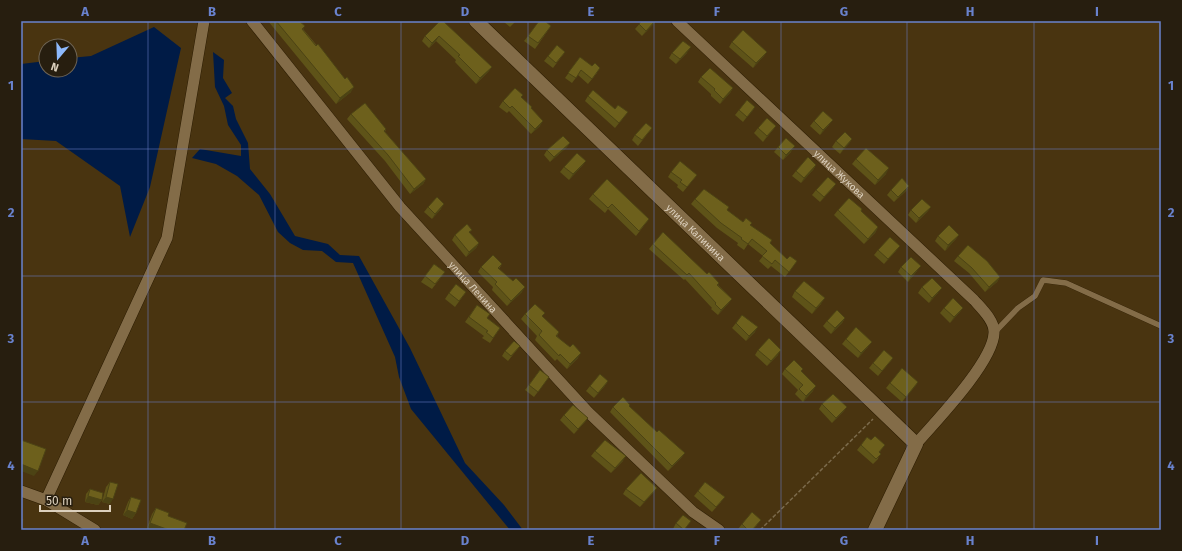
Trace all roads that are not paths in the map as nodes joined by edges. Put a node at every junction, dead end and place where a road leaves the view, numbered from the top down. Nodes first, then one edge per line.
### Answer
1 (204, 21) edge
2 (252, 21) edge
3 (476, 21) edge
4 (677, 21) edge
5 (1161, 326) edge
6 (995, 332) junction
7 (916, 444) junction
8 (21, 491) edge
9 (46, 500) junction
10 (95, 530) edge
11 (719, 530) edge
12 (875, 530) edge

1 - 9 street
2 - 11 street, улица Ленина
3 - 7 street, улица Калинина
4 - 6 street, улица Жукова
5 - 6 lane
6 - 7 street
7 - 12 street
8 - 9 street
9 - 10 street

